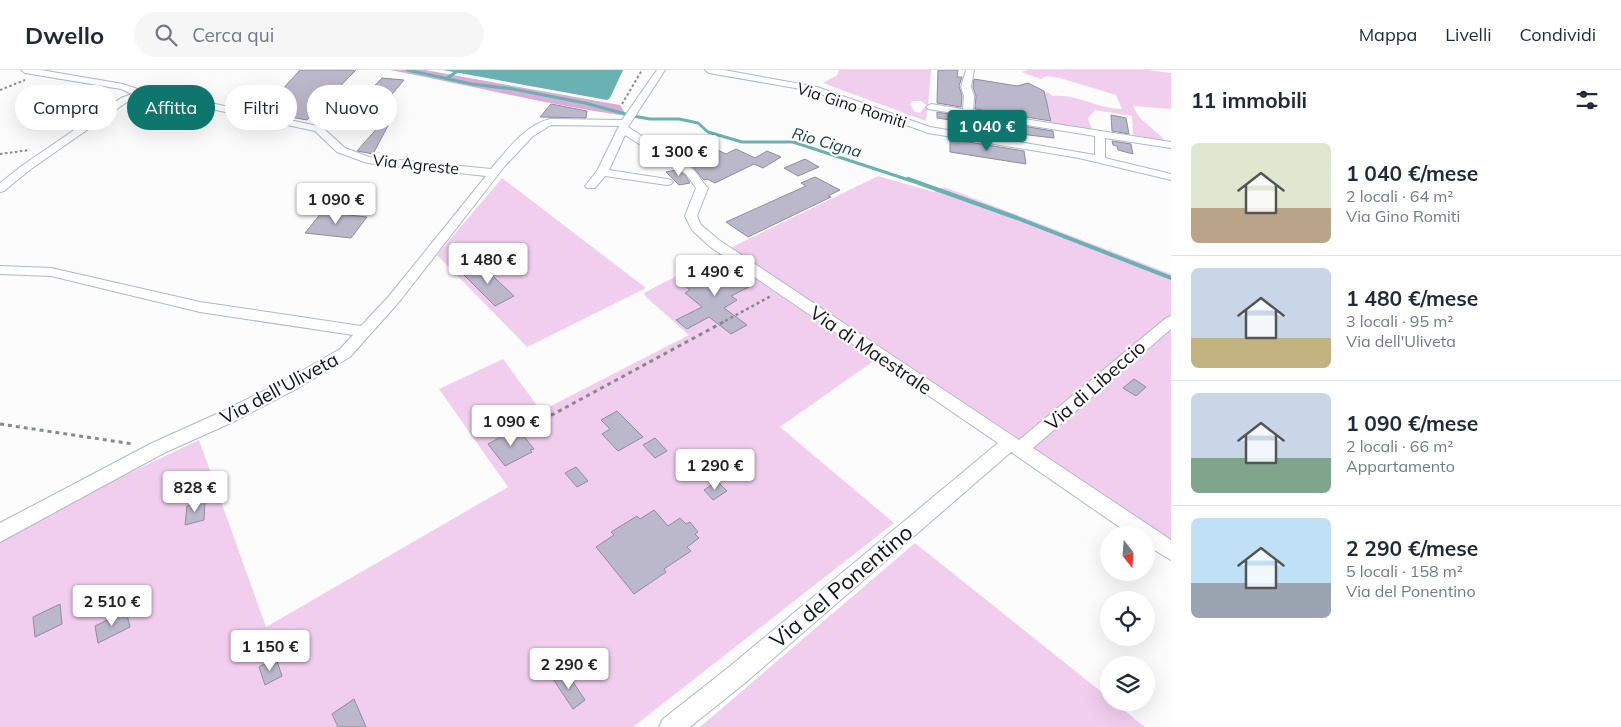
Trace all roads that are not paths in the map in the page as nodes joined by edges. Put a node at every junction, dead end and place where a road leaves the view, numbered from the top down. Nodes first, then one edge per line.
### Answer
1 (25, 70) edge
2 (662, 70) edge
3 (709, 70) edge
4 (970, 70) edge
5 (127, 89) edge
6 (127, 99) edge
7 (215, 107) edge
8 (932, 107) dead end
9 (968, 112) junction
10 (979, 114) junction
11 (627, 120) junction
12 (1100, 134) junction
13 (980, 140) junction
14 (1171, 145) edge
15 (1100, 159) junction
16 (602, 172) junction
17 (494, 173) junction
18 (1171, 177) edge
19 (667, 182) dead end
20 (591, 186) dead end
21 (0, 189) edge
22 (0, 270) edge
23 (1171, 321) edge
24 (365, 332) junction
25 (1015, 446) junction
26 (0, 533) edge
27 (1171, 551) edge
28 (672, 727) edge

1 - 5 street, Via Agreste
2 - 11 street
3 - 13 street, Via Gino Romiti
4 - 9 street
6 - 21 street
7 - 17 street, Via Agreste
8 - 9 street
9 - 10 street
10 - 12 street
10 - 13 street
11 - 16 street
11 - 17 street, Via dell'Uliveta
11 - 25 street, Via di Maestrale
12 - 14 street
12 - 15 street
13 - 15 street, Via Gino Romiti
15 - 18 street, Via Gino Romiti
16 - 19 street
16 - 20 lane
17 - 24 street, Via dell'Uliveta
22 - 24 street
23 - 25 street, Via di Libeccio
24 - 26 street, Via dell'Uliveta
25 - 27 street, Via di Maestrale
25 - 28 street, Via del Ponentino

